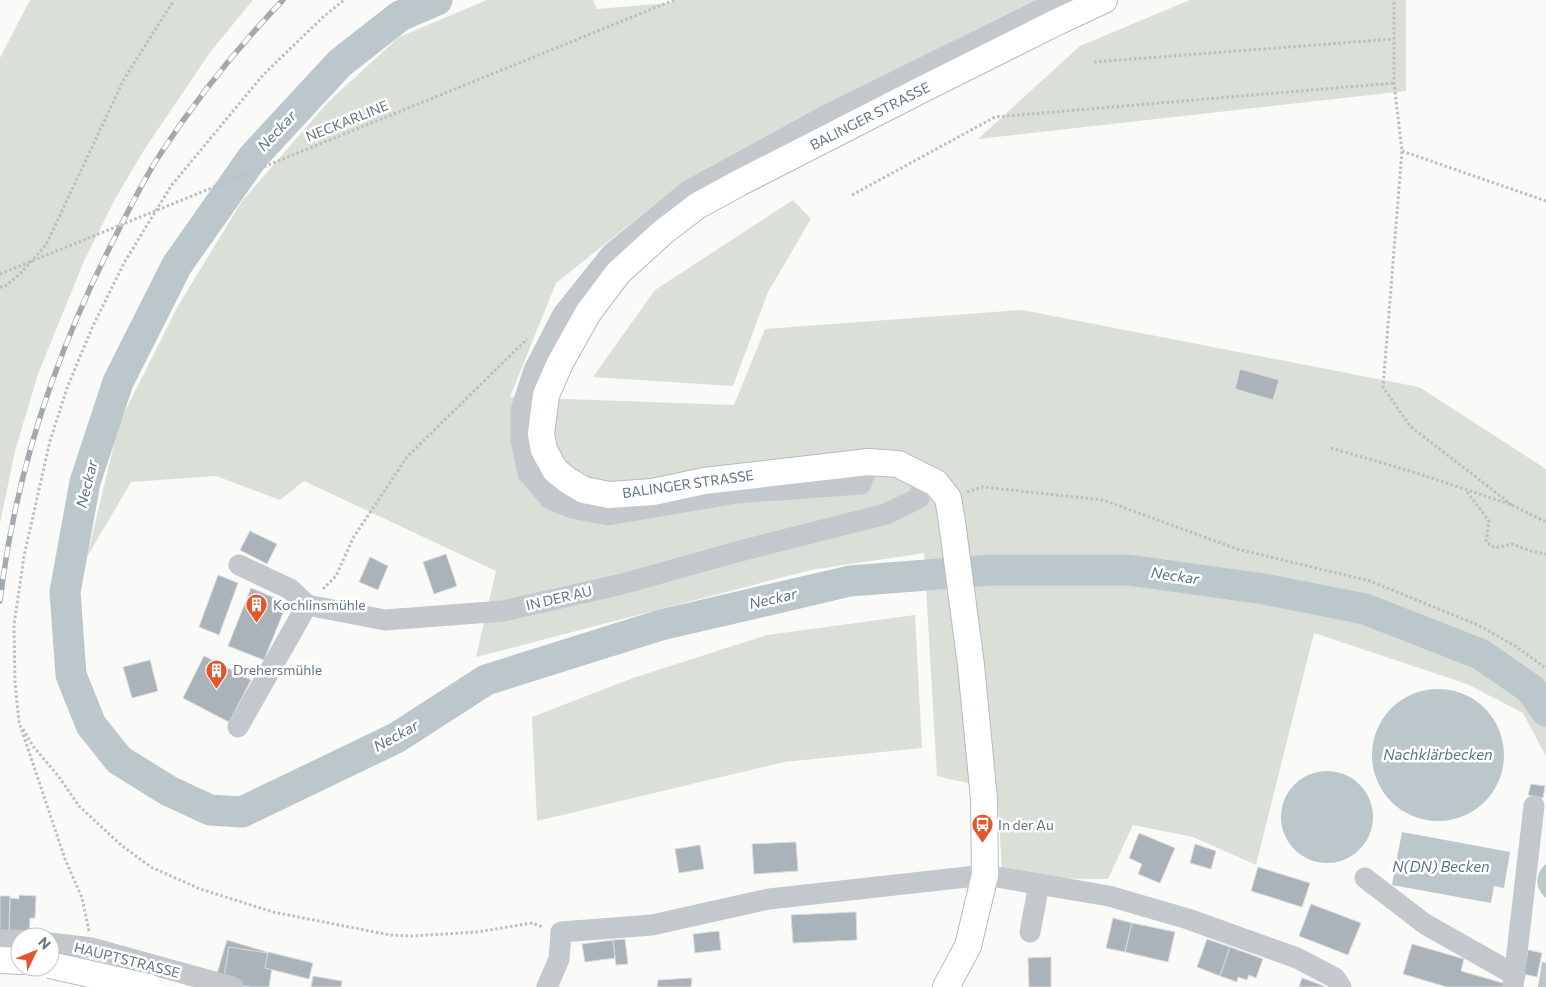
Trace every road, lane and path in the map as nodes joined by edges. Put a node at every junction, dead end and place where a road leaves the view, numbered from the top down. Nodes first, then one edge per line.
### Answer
1 (174, 0) edge
2 (344, 0) edge
3 (674, 0) edge
4 (1060, 0) edge
5 (1104, 0) edge
6 (1394, 0) edge
7 (1393, 39) junction
8 (1094, 62) dead end
9 (1394, 83) junction
10 (1402, 151) junction
11 (852, 194) dead end
12 (1546, 201) edge
13 (0, 274) edge
14 (0, 287) edge
15 (528, 338) dead end
16 (1331, 448) dead end
17 (868, 462) junction
18 (925, 478) junction
19 (1466, 490) junction
20 (1512, 505) junction
21 (950, 510) junction
22 (1546, 522) edge
23 (1546, 554) edge
24 (239, 565) dead end
25 (308, 605) junction
26 (1546, 668) edge
27 (19, 722) junction
28 (238, 727) dead end
29 (1534, 806) dead end
30 (985, 875) junction
31 (1365, 878) dead end
32 (1039, 884) junction
33 (561, 932) junction
34 (1030, 932) dead end
35 (60, 945) edge
36 (92, 948) junction
37 (60, 967) edge
38 (1514, 981) edge
39 (1346, 985) edge
40 (148, 987) edge
41 (233, 987) edge
42 (547, 987) edge
43 (946, 987) edge

1 - 14 path
2 - 27 path
3 - 13 path, NECKARLINE, bridge
4 - 17 street
5 - 17 main road, BALINGER STRASSE
6 - 7 path
7 - 8 path
7 - 9 path
9 - 10 path
9 - 11 path
10 - 12 path
10 - 20 path
15 - 25 path
16 - 19 path
17 - 18 main road, BALINGER STRASSE
18 - 21 main road, BALINGER STRASSE
18 - 25 street, IN DER AU
19 - 20 path
19 - 23 path
20 - 22 path
21 - 26 path
21 - 30 main road
24 - 25 street
25 - 28 street
27 - 33 path
27 - 36 path
29 - 38 street
30 - 32 street
30 - 33 street
30 - 43 main road
31 - 38 street
32 - 34 street
32 - 39 street
33 - 42 street
35 - 36 street, HAUPTSTRASSE
36 - 41 street, HAUPTSTRASSE
37 - 40 main road, bridge

